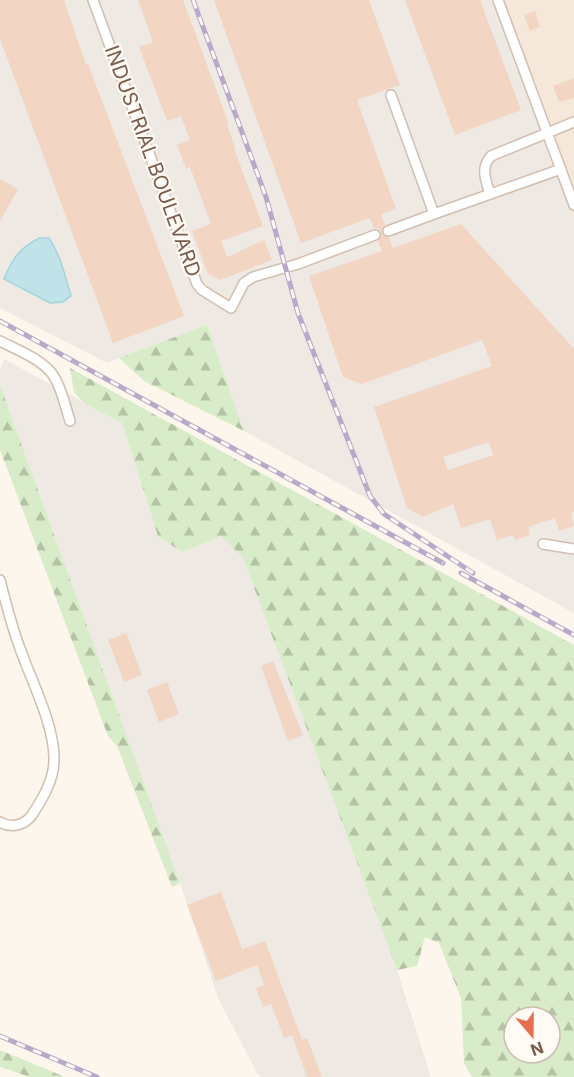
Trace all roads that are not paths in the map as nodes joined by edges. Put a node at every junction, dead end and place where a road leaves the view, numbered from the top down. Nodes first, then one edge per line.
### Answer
1 (93, 0) edge
2 (509, 0) edge
3 (498, 2) edge
4 (391, 95) dead end
5 (574, 122) edge
6 (547, 132) junction
7 (561, 169) junction
8 (490, 194) junction
9 (574, 205) edge
10 (434, 214) junction
11 (388, 231) dead end
12 (375, 235) dead end
13 (0, 341) edge
14 (70, 421) dead end
15 (543, 544) dead end
16 (574, 549) edge
17 (0, 580) edge
18 (0, 822) edge

1 - 12 street, INDUSTRIAL BOULEVARD
2 - 3 street
3 - 6 street
4 - 10 street
5 - 6 street
6 - 7 street
6 - 8 street
7 - 8 street
7 - 9 street
8 - 10 street
10 - 11 street
13 - 14 street
15 - 16 street
17 - 18 street

